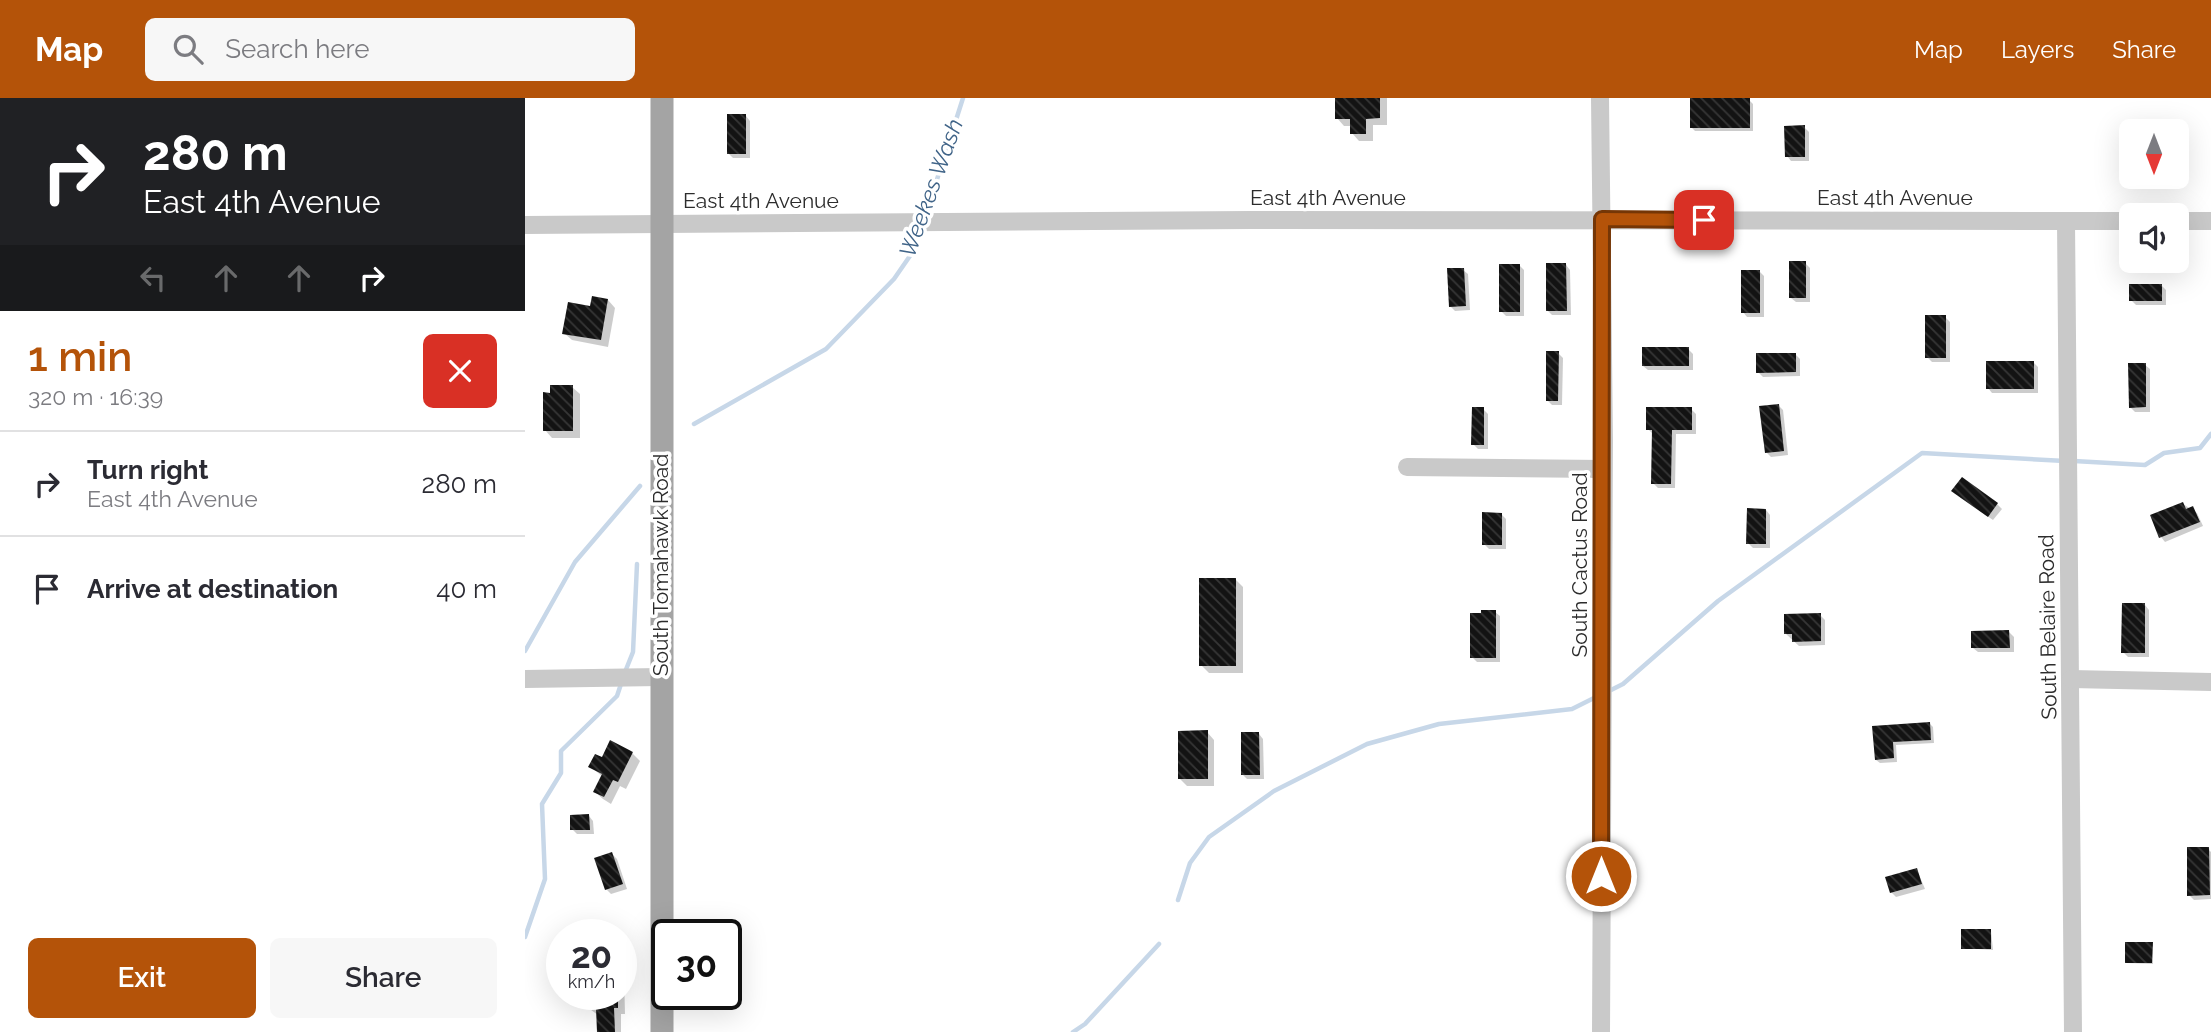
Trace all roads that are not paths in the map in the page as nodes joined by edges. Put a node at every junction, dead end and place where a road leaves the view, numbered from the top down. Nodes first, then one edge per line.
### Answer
1 (662, 98) edge
2 (1601, 98) edge
3 (1602, 219) junction
4 (2066, 221) junction
5 (2119, 221) edge
6 (2189, 221) edge
7 (2211, 221) edge
8 (662, 224) junction
9 (525, 225) edge
10 (1407, 467) dead end
11 (1603, 469) junction
12 (660, 677) junction
13 (525, 679) edge
14 (2071, 679) junction
15 (2211, 681) edge
16 (662, 1032) edge
17 (1601, 1032) edge
18 (2073, 1032) edge

1 - 8 main road, South Tomahawk Road
2 - 3 street, South Cactus Road
3 - 4 street, East 4th Avenue
3 - 8 street, East 4th Avenue
3 - 11 street, South Cactus Road
4 - 5 street, East 4th Avenue
4 - 14 street, South Belaire Road
6 - 7 street
8 - 9 street, East 4th Avenue
8 - 12 main road, South Tomahawk Road
10 - 11 street
11 - 17 street, South Cactus Road
12 - 13 street
12 - 16 main road, South Tomahawk Road
14 - 15 street
14 - 18 street, South Belaire Road

